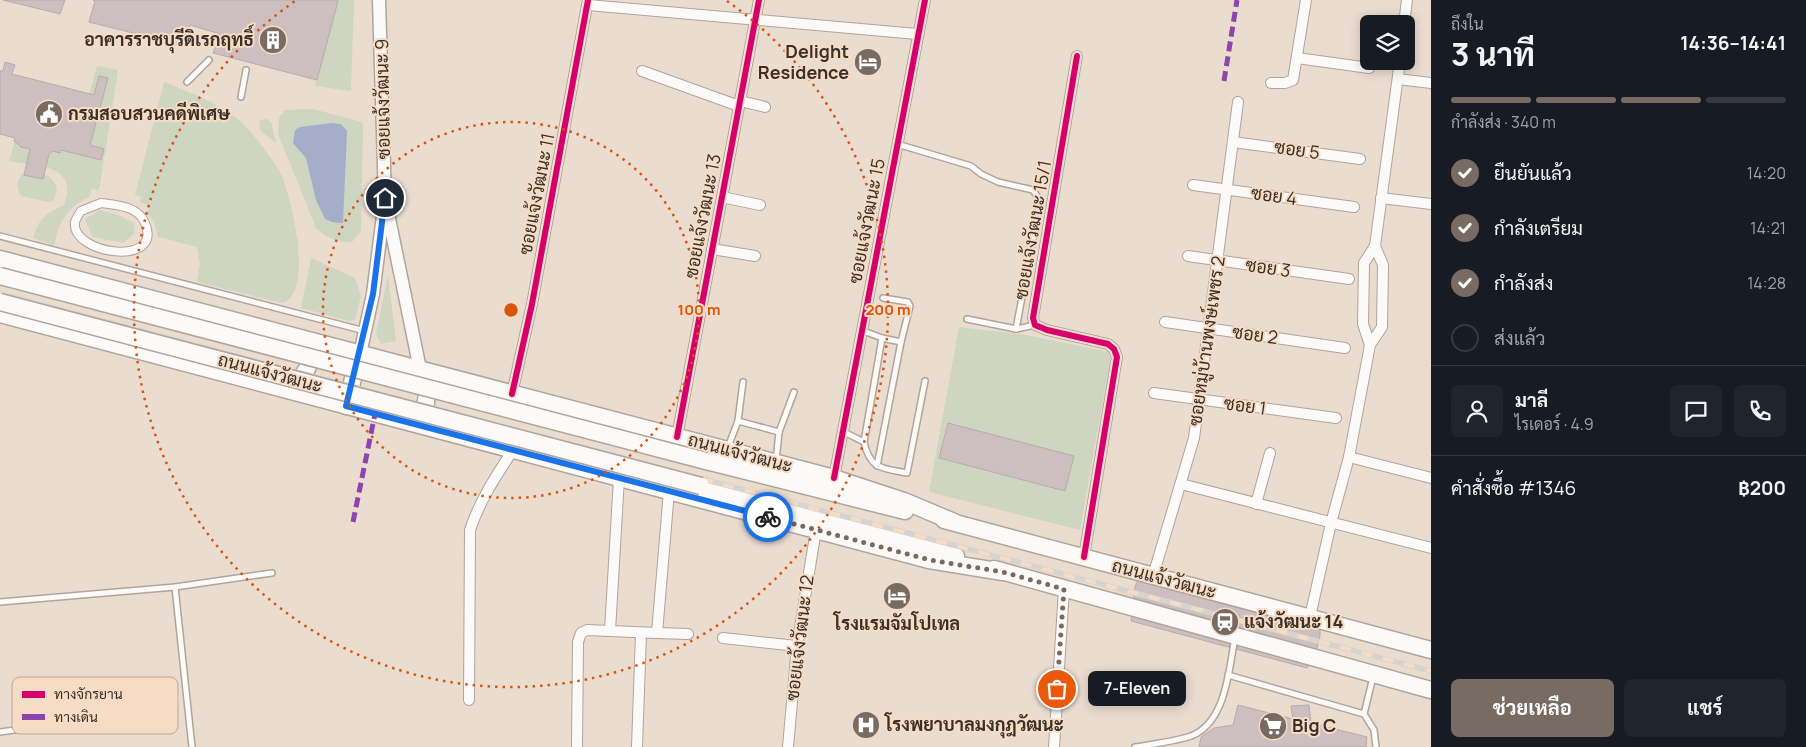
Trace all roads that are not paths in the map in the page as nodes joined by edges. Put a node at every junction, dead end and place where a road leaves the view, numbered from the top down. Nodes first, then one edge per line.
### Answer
1 (379, 0) edge
2 (758, 0) edge
3 (925, 0) edge
4 (1306, 0) edge
5 (1407, 0) edge
6 (588, 2) edge
7 (636, 5) edge
8 (1405, 15) edge
9 (755, 18) junction
10 (917, 34) junction
11 (1077, 56) dead end
12 (1297, 58) junction
13 (209, 60) dead end
14 (1360, 67) edge
15 (246, 70) dead end
16 (1399, 70) edge
17 (642, 71) dead end
18 (1398, 79) junction
19 (187, 82) dead end
20 (1271, 83) dead end
21 (1431, 83) edge
22 (241, 96) dead end
23 (1238, 102) dead end
24 (739, 104) junction
25 (765, 106) dead end
26 (1233, 142) junction
27 (897, 144) junction
28 (1360, 159) dead end
29 (1193, 185) dead end
30 (1228, 189) junction
31 (722, 197) junction
32 (385, 198) junction
33 (1381, 198) junction
34 (1431, 204) edge
35 (121, 205) joint
36 (760, 206) dead end
37 (1354, 207) dead end
38 (0, 236) edge
39 (1376, 246) junction
40 (712, 249) junction
41 (755, 256) dead end
42 (1188, 256) dead end
43 (0, 259) edge
44 (1218, 261) junction
45 (0, 276) edge
46 (1349, 279) dead end
47 (883, 298) dead end
48 (0, 302) edge
49 (0, 314) edge
50 (967, 319) dead end
51 (1165, 322) dead end
52 (1035, 325) junction
53 (1210, 328) junction
54 (1016, 329) junction
55 (861, 330) junction
56 (365, 331) junction
57 (298, 337) junction
58 (882, 338) junction
59 (901, 342) junction
60 (1370, 345) junction
61 (1345, 348) dead end
62 (360, 354) junction
63 (420, 369) junction
64 (447, 377) junction
65 (925, 381) dead end
66 (743, 382) dead end
67 (280, 389) junction
68 (794, 392) dead end
69 (1154, 393) dead end
70 (512, 394) junction
71 (1200, 400) junction
72 (346, 406) junction
73 (1336, 418) dead end
74 (738, 421) junction
75 (437, 430) junction
76 (779, 432) junction
77 (843, 432) junction
78 (677, 437) junction
79 (864, 442) junction
80 (514, 450) junction
81 (728, 450) junction
82 (1270, 453) dead end
83 (1349, 457) junction
84 (776, 463) junction
85 (877, 466) junction
86 (620, 478) junction
87 (834, 478) junction
88 (1431, 478) edge
89 (1181, 484) junction
90 (669, 491) junction
91 (1256, 504) junction
92 (954, 522) junction
93 (1331, 523) junction
94 (816, 530) junction
95 (1431, 548) edge
96 (1084, 557) junction
97 (272, 572) dead end
98 (1003, 572) junction
99 (1153, 576) junction
100 (175, 587) junction
101 (1064, 589) junction
102 (0, 602) edge
103 (1310, 618) junction
104 (610, 631) junction
105 (642, 633) junction
106 (657, 633) junction
107 (688, 634) dead end
108 (1235, 637) junction
109 (723, 638) dead end
110 (797, 646) junction
111 (1431, 650) edge
112 (1374, 674) junction
113 (1228, 675) junction
114 (1431, 690) edge
115 (469, 700) dead end
116 (1364, 714) junction
117 (192, 747) edge
118 (577, 747) edge
119 (637, 747) edge
120 (788, 747) edge
121 (1054, 747) edge
122 (1135, 747) edge
123 (1376, 747) edge

1 - 32 street, ซอยแจ้งวัฒนะ 9
2 - 9 street, ซอยแจ้งวัฒนะ 13
3 - 10 street, ซอยแจ้งวัฒนะ 15
4 - 12 street
5 - 8 street
6 - 7 street
6 - 70 street, ซอยแจ้งวัฒนะ 11
7 - 9 street
9 - 10 street
9 - 24 street, ซอยแจ้งวัฒนะ 13
10 - 27 street, ซอยแจ้งวัฒนะ 15
11 - 52 street, ซอยแจ้งวัฒนะ 15/1
12 - 14 street
12 - 20 street
13 - 19 lane
15 - 22 lane
16 - 18 street
17 - 24 street
18 - 21 street
18 - 33 street
23 - 26 street, ซอยหมู่บ้านพงษ์เพชร 2
24 - 25 street
24 - 31 street, ซอยแจ้งวัฒนะ 13
26 - 28 street, ซอย 5
26 - 30 street, ซอยหมู่บ้านพงษ์เพชร 2
27 - 54 lane
27 - 55 street, ซอยแจ้งวัฒนะ 15
29 - 30 street, ซอย 4
30 - 37 street, ซอย 4
30 - 44 street, ซอยหมู่บ้านพงษ์เพชร 2
31 - 36 street
31 - 40 street, ซอยแจ้งวัฒนะ 13
32 - 56 street, ซอยแจ้งวัฒนะ 9
32 - 63 street, ซอยแจ้งวัฒนะ 9
33 - 34 street
33 - 39 street
35 - 35 street
38 - 56 lane
39 - 60 street
39 - 60 street
40 - 41 street
40 - 78 street, ซอยแจ้งวัฒนะ 13
42 - 44 street, ซอย 3
43 - 57 main road, ถนนแจ้งวัฒนะ
44 - 46 street, ซอย 3
44 - 53 street, ซอยหมู่บ้านพงษ์เพชร 2
45 - 92 main road, ถนนแจ้งวัฒนะ, bridge
47 - 59 lane
48 - 98 main road, ถนนแจ้งวัฒนะ, bridge
49 - 67 main road, ถนนแจ้งวัฒนะ
50 - 54 lane
51 - 53 street, ซอย 2
52 - 54 lane
52 - 96 street, ซอยแจ้งวัฒนะ 15/1
53 - 61 street, ซอย 2
53 - 71 street, ซอยหมู่บ้านพงษ์เพชร 2
55 - 58 lane
55 - 77 street, ซอยแจ้งวัฒนะ 15
56 - 62 street, ซอยแจ้งวัฒนะ 9
57 - 62 main road, ถนนแจ้งวัฒนะ
57 - 67 main road
58 - 59 lane
58 - 79 lane
59 - 85 lane
60 - 83 street
62 - 63 main road, ถนนแจ้งวัฒนะ
62 - 72 main road
63 - 64 main road, ถนนแจ้งวัฒนะ
64 - 70 main road, ถนนแจ้งวัฒนะ
64 - 75 main road
65 - 85 lane
66 - 74 lane
67 - 72 main road, ถนนแจ้งวัฒนะ
68 - 76 lane
69 - 71 street, ซอย 1
70 - 78 main road, ถนนแจ้งวัฒนะ
71 - 73 street, ซอย 1
71 - 89 street, ซอยหมู่บ้านพงษ์เพชร 2
72 - 75 main road, ถนนแจ้งวัฒนะ
74 - 76 lane
74 - 81 lane
75 - 80 main road, ถนนแจ้งวัฒนะ
76 - 84 lane
77 - 79 lane
77 - 87 street, ซอยแจ้งวัฒนะ 15
78 - 81 main road, ถนนแจ้งวัฒนะ
79 - 85 lane
80 - 86 main road, ถนนแจ้งวัฒนะ
80 - 115 street
81 - 84 main road, ถนนแจ้งวัฒนะ
82 - 91 street
83 - 88 street
83 - 93 street
84 - 87 main road, ถนนแจ้งวัฒนะ
86 - 90 main road, ถนนแจ้งวัฒนะ
86 - 104 street
87 - 92 main road, ถนนแจ้งวัฒนะ
89 - 91 street
89 - 99 street, ซอยหมู่บ้านพงษ์เพชร 2
90 - 94 main road, ถนนแจ้งวัฒนะ
90 - 106 street
91 - 93 street
92 - 96 main road, ถนนแจ้งวัฒนะ
93 - 95 street
93 - 103 street
94 - 98 main road, ถนนแจ้งวัฒนะ
94 - 110 street, ซอยแจ้งวัฒนะ 12
96 - 99 main road, ถนนแจ้งวัฒนะ
97 - 100 lane
98 - 101 main road, ถนนแจ้งวัฒนะ
99 - 103 main road, ถนนแจ้งวัฒนะ
100 - 102 lane
100 - 117 lane
101 - 108 main road, ถนนแจ้งวัฒนะ
101 - 121 street
103 - 111 main road, ถนนแจ้งวัฒนะ
104 - 105 street
104 - 118 street
105 - 106 street
105 - 119 street
106 - 107 street
108 - 112 main road, ถนนแจ้งวัฒนะ
108 - 113 lane
109 - 110 street
110 - 120 street, ซอยแจ้งวัฒนะ 12
112 - 114 main road, ถนนแจ้งวัฒนะ
112 - 116 lane
113 - 116 lane
113 - 122 lane
116 - 123 lane

